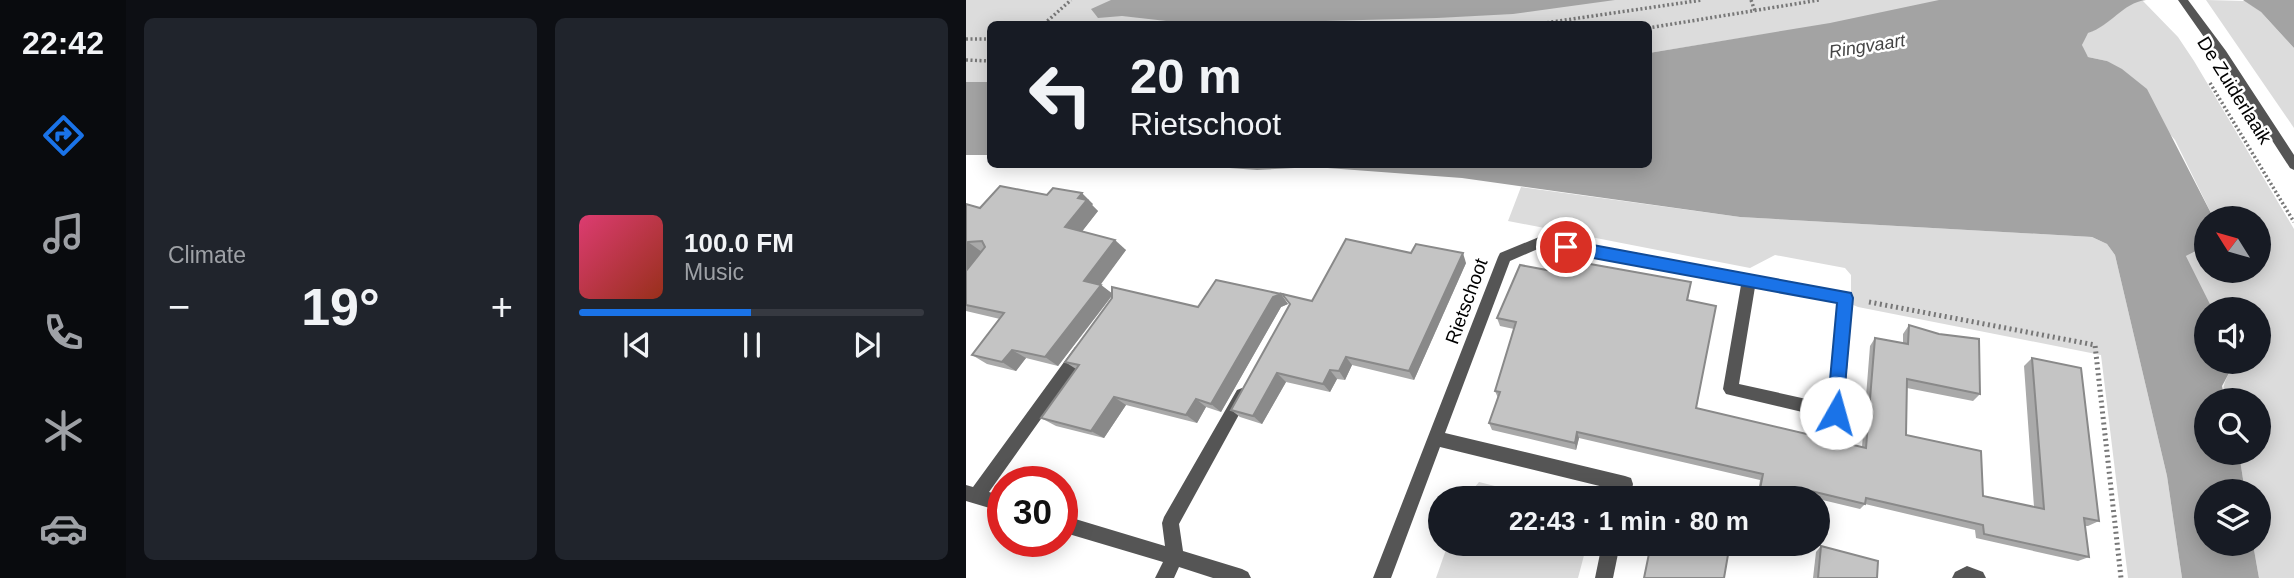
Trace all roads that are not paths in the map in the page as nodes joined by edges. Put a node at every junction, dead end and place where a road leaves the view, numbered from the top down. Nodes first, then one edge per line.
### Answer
1 (2185, 3) edge
2 (2294, 165) edge
3 (1749, 281) junction
4 (1093, 334) edge
5 (1249, 383) edge
6 (1437, 439) junction
7 (1625, 486) edge
8 (971, 494) edge
9 (1078, 528) edge
10 (1609, 556) edge
11 (1175, 558) junction
12 (1164, 578) edge
13 (1242, 578) edge
14 (1382, 578) edge
15 (1604, 578) edge
16 (1961, 578) edge
17 (1976, 578) edge

1 - 2 street, De Zuiderlaaik
3 - 3 street, Rietschoot
3 - 6 street, Rietschoot
4 - 8 street
5 - 11 street
6 - 7 street
6 - 14 street, Rietschoot
9 - 11 street
10 - 15 street
11 - 12 street
11 - 13 street
16 - 17 street

